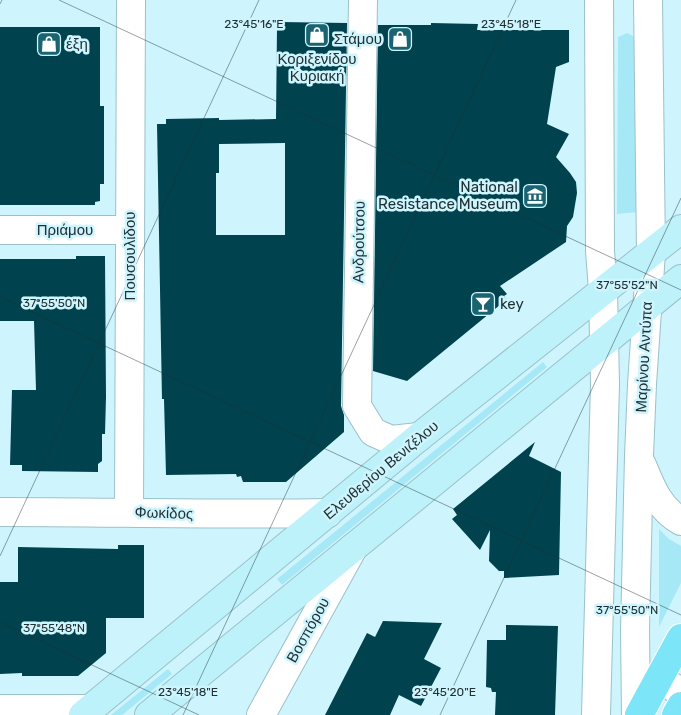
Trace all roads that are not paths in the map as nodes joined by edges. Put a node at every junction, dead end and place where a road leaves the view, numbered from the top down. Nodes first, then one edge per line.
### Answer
1 (131, 0) edge
2 (362, 0) edge
3 (599, 0) edge
4 (648, 0) edge
5 (681, 229) edge
6 (0, 230) edge
7 (130, 230) junction
8 (651, 252) junction
9 (681, 279) edge
10 (603, 290) junction
11 (646, 308) junction
12 (605, 342) junction
13 (419, 438) junction
14 (639, 456) junction
15 (0, 512) edge
16 (129, 512) junction
17 (328, 513) junction
18 (681, 522) edge
19 (354, 546) junction
20 (681, 638) edge
21 (670, 685) edge
22 (681, 706) edge
23 (0, 709) edge
24 (86, 712) edge
25 (149, 715) edge
26 (261, 715) edge
27 (596, 715) edge
28 (637, 715) edge
29 (676, 715) edge

1 - 7 street, Πουσουλίδου
2 - 13 street, Ανδρούτσου
3 - 10 street
4 - 8 street, Μαρίνου Αντύπα
5 - 8 main road, Ελευθερίου Βενιζέλου
6 - 7 street, Πριάμου
7 - 16 street, Πουσουλίδου
8 - 10 main road, Ελευθερίου Βενιζέλου
8 - 11 street, Μαρίνου Αντύπα
9 - 11 main road
10 - 12 street
10 - 13 main road, Ελευθερίου Βενιζέλου
11 - 12 main road
11 - 14 street, Μαρίνου Αντύπα
12 - 19 main road
12 - 27 street
13 - 17 main road, Ελευθερίου Βενιζέλου
14 - 18 street
14 - 28 street, Μαρίνου Αντύπα
15 - 16 street, Φωκίδος
16 - 17 street, Φωκίδος
17 - 24 main road, Ελευθερίου Βενιζέλου
19 - 25 main road
19 - 26 street, Βοσπόρου
20 - 21 main road
21 - 28 main road
22 - 29 main road
23 - 24 street

